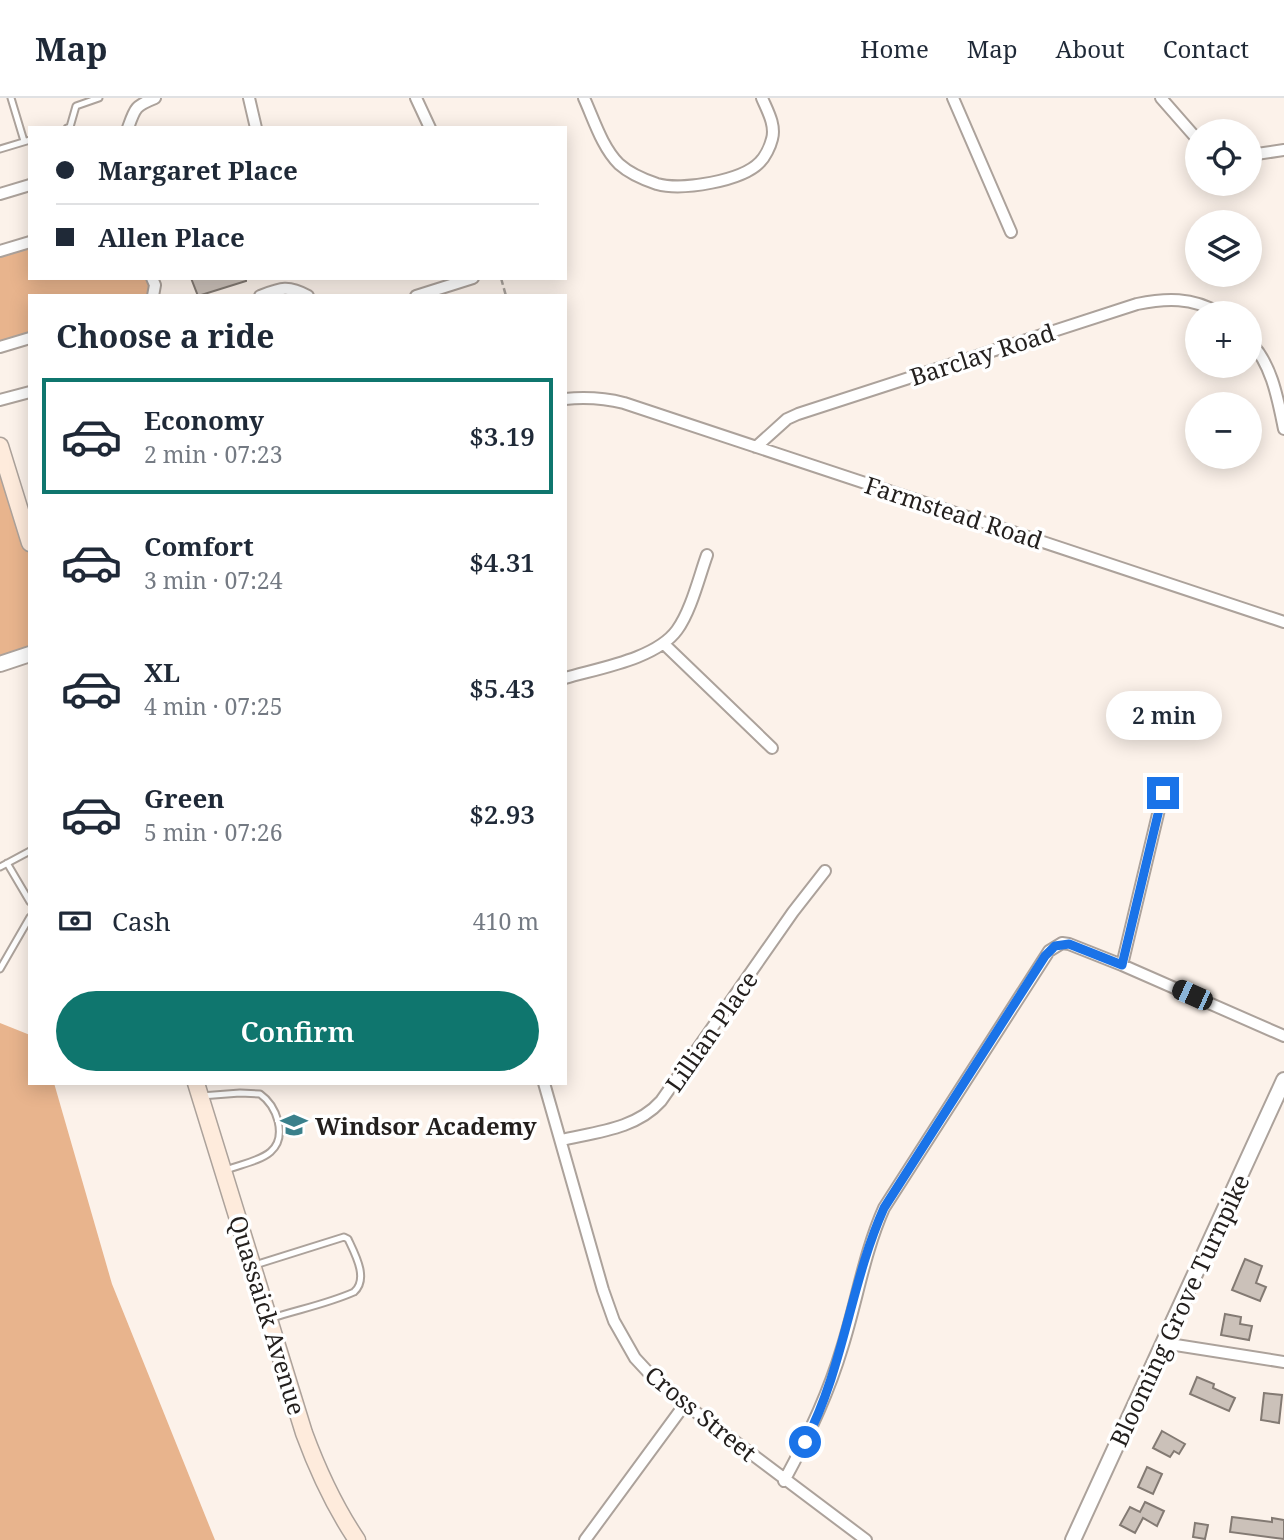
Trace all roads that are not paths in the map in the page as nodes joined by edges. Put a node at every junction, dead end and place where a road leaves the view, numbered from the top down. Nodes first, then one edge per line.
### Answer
1 (11, 98) edge
2 (99, 98) edge
3 (155, 98) edge
4 (249, 98) edge
5 (415, 98) edge
6 (584, 98) edge
7 (762, 98) edge
8 (954, 98) edge
9 (1161, 98) edge
10 (1185, 125) edge
11 (70, 126) edge
12 (129, 126) edge
13 (256, 126) edge
14 (429, 126) edge
15 (27, 141) edge
16 (0, 149) edge
17 (1284, 150) edge
18 (1262, 153) edge
19 (28, 186) edge
20 (0, 194) edge
21 (1011, 232) dead end
22 (28, 243) edge
23 (0, 251) edge
24 (467, 280) edge
25 (293, 283) edge
26 (265, 294) edge
27 (422, 294) edge
28 (1189, 301) edge
29 (28, 339) edge
30 (0, 347) edge
31 (1262, 360) edge
32 (28, 393) edge
33 (567, 399) edge
34 (0, 400) edge
35 (1284, 429) edge
36 (0, 446) edge
37 (756, 447) junction
38 (28, 537) edge
39 (707, 555) dead end
40 (1284, 622) edge
41 (664, 644) junction
42 (28, 655) edge
43 (0, 664) edge
44 (567, 677) edge
45 (772, 748) dead end
46 (1163, 793) dead end
47 (28, 852) edge
48 (7, 863) junction
49 (0, 867) edge
50 (824, 872) dead end
51 (28, 899) edge
52 (28, 920) edge
53 (1122, 965) junction
54 (0, 969) edge
55 (1284, 1036) edge
56 (1284, 1080) edge
57 (545, 1085) edge
58 (198, 1089) edge
59 (561, 1140) junction
60 (223, 1171) junction
61 (252, 1266) junction
62 (268, 1319) junction
63 (1163, 1343) junction
64 (1284, 1362) edge
65 (685, 1404) junction
66 (784, 1481) junction
67 (357, 1540) edge
68 (585, 1540) edge
69 (866, 1540) edge
70 (1073, 1540) edge

1 - 15 lane
2 - 11 lane
3 - 12 street
4 - 13 street
5 - 14 street
6 - 7 street
8 - 21 street
9 - 10 street
15 - 16 lane
17 - 18 street
19 - 20 street
22 - 23 street
24 - 27 street
25 - 26 street
28 - 37 street, Barclay Road
29 - 30 street
31 - 35 street
32 - 34 street
33 - 37 street, Farmstead Road
36 - 38 main road
37 - 40 street, Farmstead Road
39 - 41 street
41 - 44 street
41 - 45 street
42 - 43 street
46 - 53 street
47 - 48 lane
48 - 49 lane
48 - 51 lane
50 - 59 street, Lillian Place
52 - 54 lane
53 - 55 street
53 - 66 street
56 - 63 street, Blooming Grove Turnpike
57 - 59 street, Cross Street
58 - 60 main road, Quassaick Avenue
58 - 60 lane
59 - 65 street, Cross Street
60 - 61 main road, Quassaick Avenue
61 - 62 main road, Quassaick Avenue
61 - 62 lane
62 - 67 main road, Quassaick Avenue
63 - 64 street
63 - 70 street, Blooming Grove Turnpike
65 - 66 street, Cross Street
65 - 68 street
66 - 69 street, Cross Street

